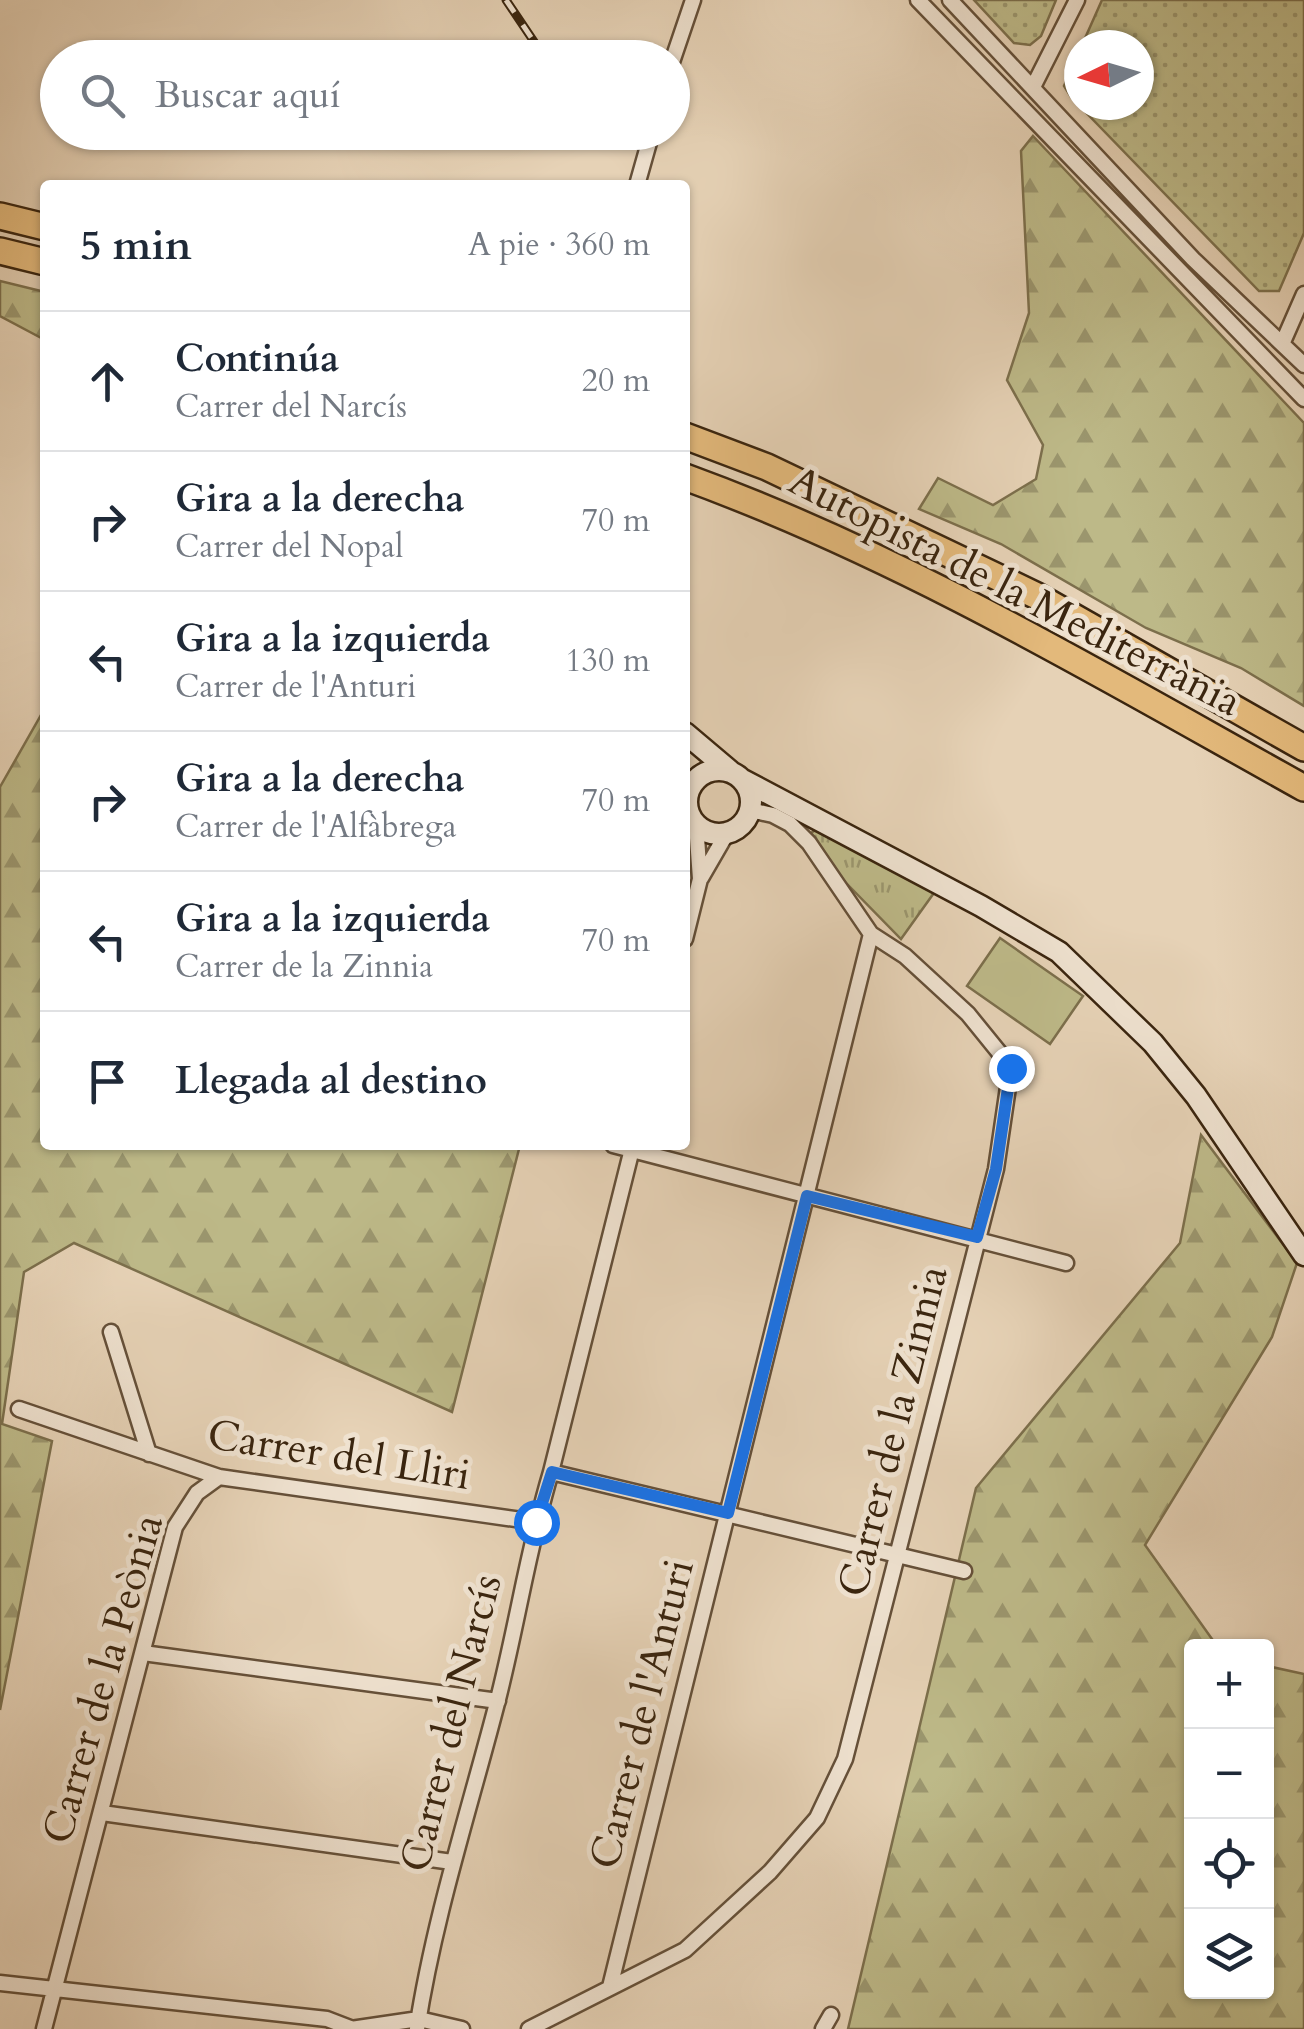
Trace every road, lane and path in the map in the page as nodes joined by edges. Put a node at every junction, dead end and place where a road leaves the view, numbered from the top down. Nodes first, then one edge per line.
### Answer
1 (693, 0) edge
2 (918, 0) edge
3 (950, 0) edge
4 (1076, 0) edge
5 (679, 40) edge
6 (1033, 87) junction
7 (647, 150) edge
8 (638, 180) edge
9 (0, 216) edge
10 (40, 226) edge
11 (0, 250) edge
12 (40, 261) edge
13 (1304, 294) edge
14 (1283, 342) junction
15 (1304, 365) edge
16 (1304, 399) edge
17 (690, 438) edge
18 (690, 479) edge
19 (690, 738) edge
20 (1304, 748) edge
21 (736, 776) junction
22 (690, 784) edge
23 (1304, 788) edge
24 (750, 810) junction
25 (690, 814) edge
26 (696, 824) junction
27 (727, 833) junction
28 (700, 879) junction
29 (690, 919) edge
30 (871, 934) junction
31 (631, 1150) edge
32 (643, 1150) edge
33 (807, 1196) junction
34 (977, 1237) junction
35 (1304, 1255) edge
36 (1066, 1263) dead end
37 (111, 1332) dead end
38 (19, 1410) dead end
39 (148, 1454) junction
40 (552, 1472) junction
41 (219, 1477) junction
42 (728, 1513) junction
43 (536, 1522) junction
44 (897, 1558) junction
45 (964, 1571) dead end
46 (142, 1653) junction
47 (498, 1701) junction
48 (102, 1813) junction
49 (452, 1862) junction
50 (619, 1952) junction
51 (649, 1968) junction
52 (0, 1983) edge
53 (610, 1987) junction
54 (53, 1990) junction
55 (418, 2024) edge
56 (352, 2028) edge
57 (44, 2029) edge
58 (462, 2029) edge
59 (529, 2029) edge

1 - 5 street
2 - 16 street
3 - 6 street
4 - 6 street
6 - 14 street
7 - 8 street
9 - 10 highway
11 - 12 highway
13 - 14 street
14 - 15 street
17 - 20 highway, Autopista de la Mediterrània
18 - 23 highway, Autopista de la Mediterrània
19 - 21 street
21 - 22 street
21 - 24 street
21 - 35 street
24 - 27 street
24 - 30 street, Carrer de la Zinnia
25 - 26 street
26 - 27 street
26 - 28 street
27 - 28 street
28 - 29 street
30 - 33 street, Carrer de l'Anturi
30 - 34 street, Carrer de la Zinnia
31 - 40 street, Carrer del Narcís
32 - 33 street
33 - 34 street
33 - 42 street, Carrer de l'Anturi
34 - 36 street
34 - 44 street, Carrer de la Zinnia
37 - 39 street
38 - 39 street, Carrer del Lliri
39 - 41 street, Carrer del Lliri
40 - 42 street
40 - 43 street, Carrer del Narcís
41 - 43 street, Carrer del Lliri
41 - 46 street, Carrer de la Peònia
42 - 44 street
42 - 50 street, Carrer de l'Anturi
43 - 47 street, Carrer del Narcís
44 - 45 street
44 - 51 street, Carrer de la Zinnia
46 - 47 street
46 - 48 street, Carrer de la Peònia
47 - 49 street, Carrer del Narcís
48 - 49 street
48 - 54 street, Carrer de la Peònia
49 - 55 street, Carrer del Narcís
50 - 51 street
50 - 53 street, Carrer de l'Anturi
51 - 53 street, Carrer de la Zinnia
52 - 54 street
53 - 59 street, Carrer de la Zinnia
54 - 56 street
54 - 57 street, Carrer de la Peònia
55 - 56 street
55 - 58 street

